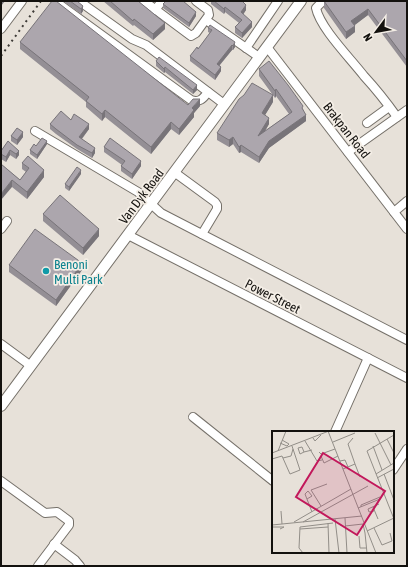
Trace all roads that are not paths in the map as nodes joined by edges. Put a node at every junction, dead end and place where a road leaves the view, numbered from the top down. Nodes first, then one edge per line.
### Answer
1 (22, 1) edge
2 (79, 1) edge
3 (144, 1) edge
4 (162, 1) edge
5 (196, 1) edge
6 (278, 1) edge
7 (301, 1) edge
8 (323, 1) edge
9 (59, 4) edge
10 (155, 10) junction
11 (206, 20) junction
12 (1, 29) edge
13 (267, 47) junction
14 (246, 48) junction
15 (259, 57) junction
16 (208, 92) junction
17 (224, 104) junction
18 (389, 107) junction
19 (407, 110) edge
20 (397, 117) junction
21 (367, 123) dead end
22 (35, 131) dead end
23 (348, 152) junction
24 (174, 172) junction
25 (407, 201) edge
26 (151, 204) junction
27 (394, 212) junction
28 (7, 221) dead end
29 (1, 229) edge
30 (407, 229) edge
31 (202, 234) junction
32 (128, 235) junction
33 (407, 340) edge
34 (1, 344) edge
35 (368, 358) junction
36 (31, 366) junction
37 (407, 378) edge
38 (1, 406) edge
39 (193, 416) dead end
40 (334, 431) edge
41 (407, 449) edge
42 (394, 468) edge
43 (1, 480) edge
44 (272, 480) edge
45 (54, 544) junction
46 (38, 566) edge
47 (80, 566) edge

1 - 12 street
2 - 16 street
3 - 10 street
4 - 10 street
5 - 11 street
6 - 14 street
7 - 13 main road, Van Dyk Road
8 - 18 street
9 - 16 street
10 - 11 street
11 - 14 street
13 - 15 main road, Van Dyk Road
13 - 23 street, Brakpan Road
14 - 15 street
15 - 17 main road, Van Dyk Road
16 - 17 street
17 - 24 main road, Van Dyk Road
18 - 20 street
18 - 21 street
19 - 20 street
20 - 23 street
22 - 26 street, Power Street
23 - 27 street, Brakpan Road
24 - 26 main road, Van Dyk Road
24 - 31 street
25 - 27 street
26 - 31 street, Power Street
26 - 32 main road, Van Dyk Road
27 - 30 street, Brakpan Road
28 - 29 street
31 - 33 street, Power Street
32 - 35 street, Power Street
32 - 36 main road, Van Dyk Road
34 - 36 street
35 - 37 street, Power Street
35 - 40 street
36 - 38 main road, Van Dyk Road
39 - 44 street
41 - 42 street
43 - 45 street
45 - 46 street
45 - 47 street

